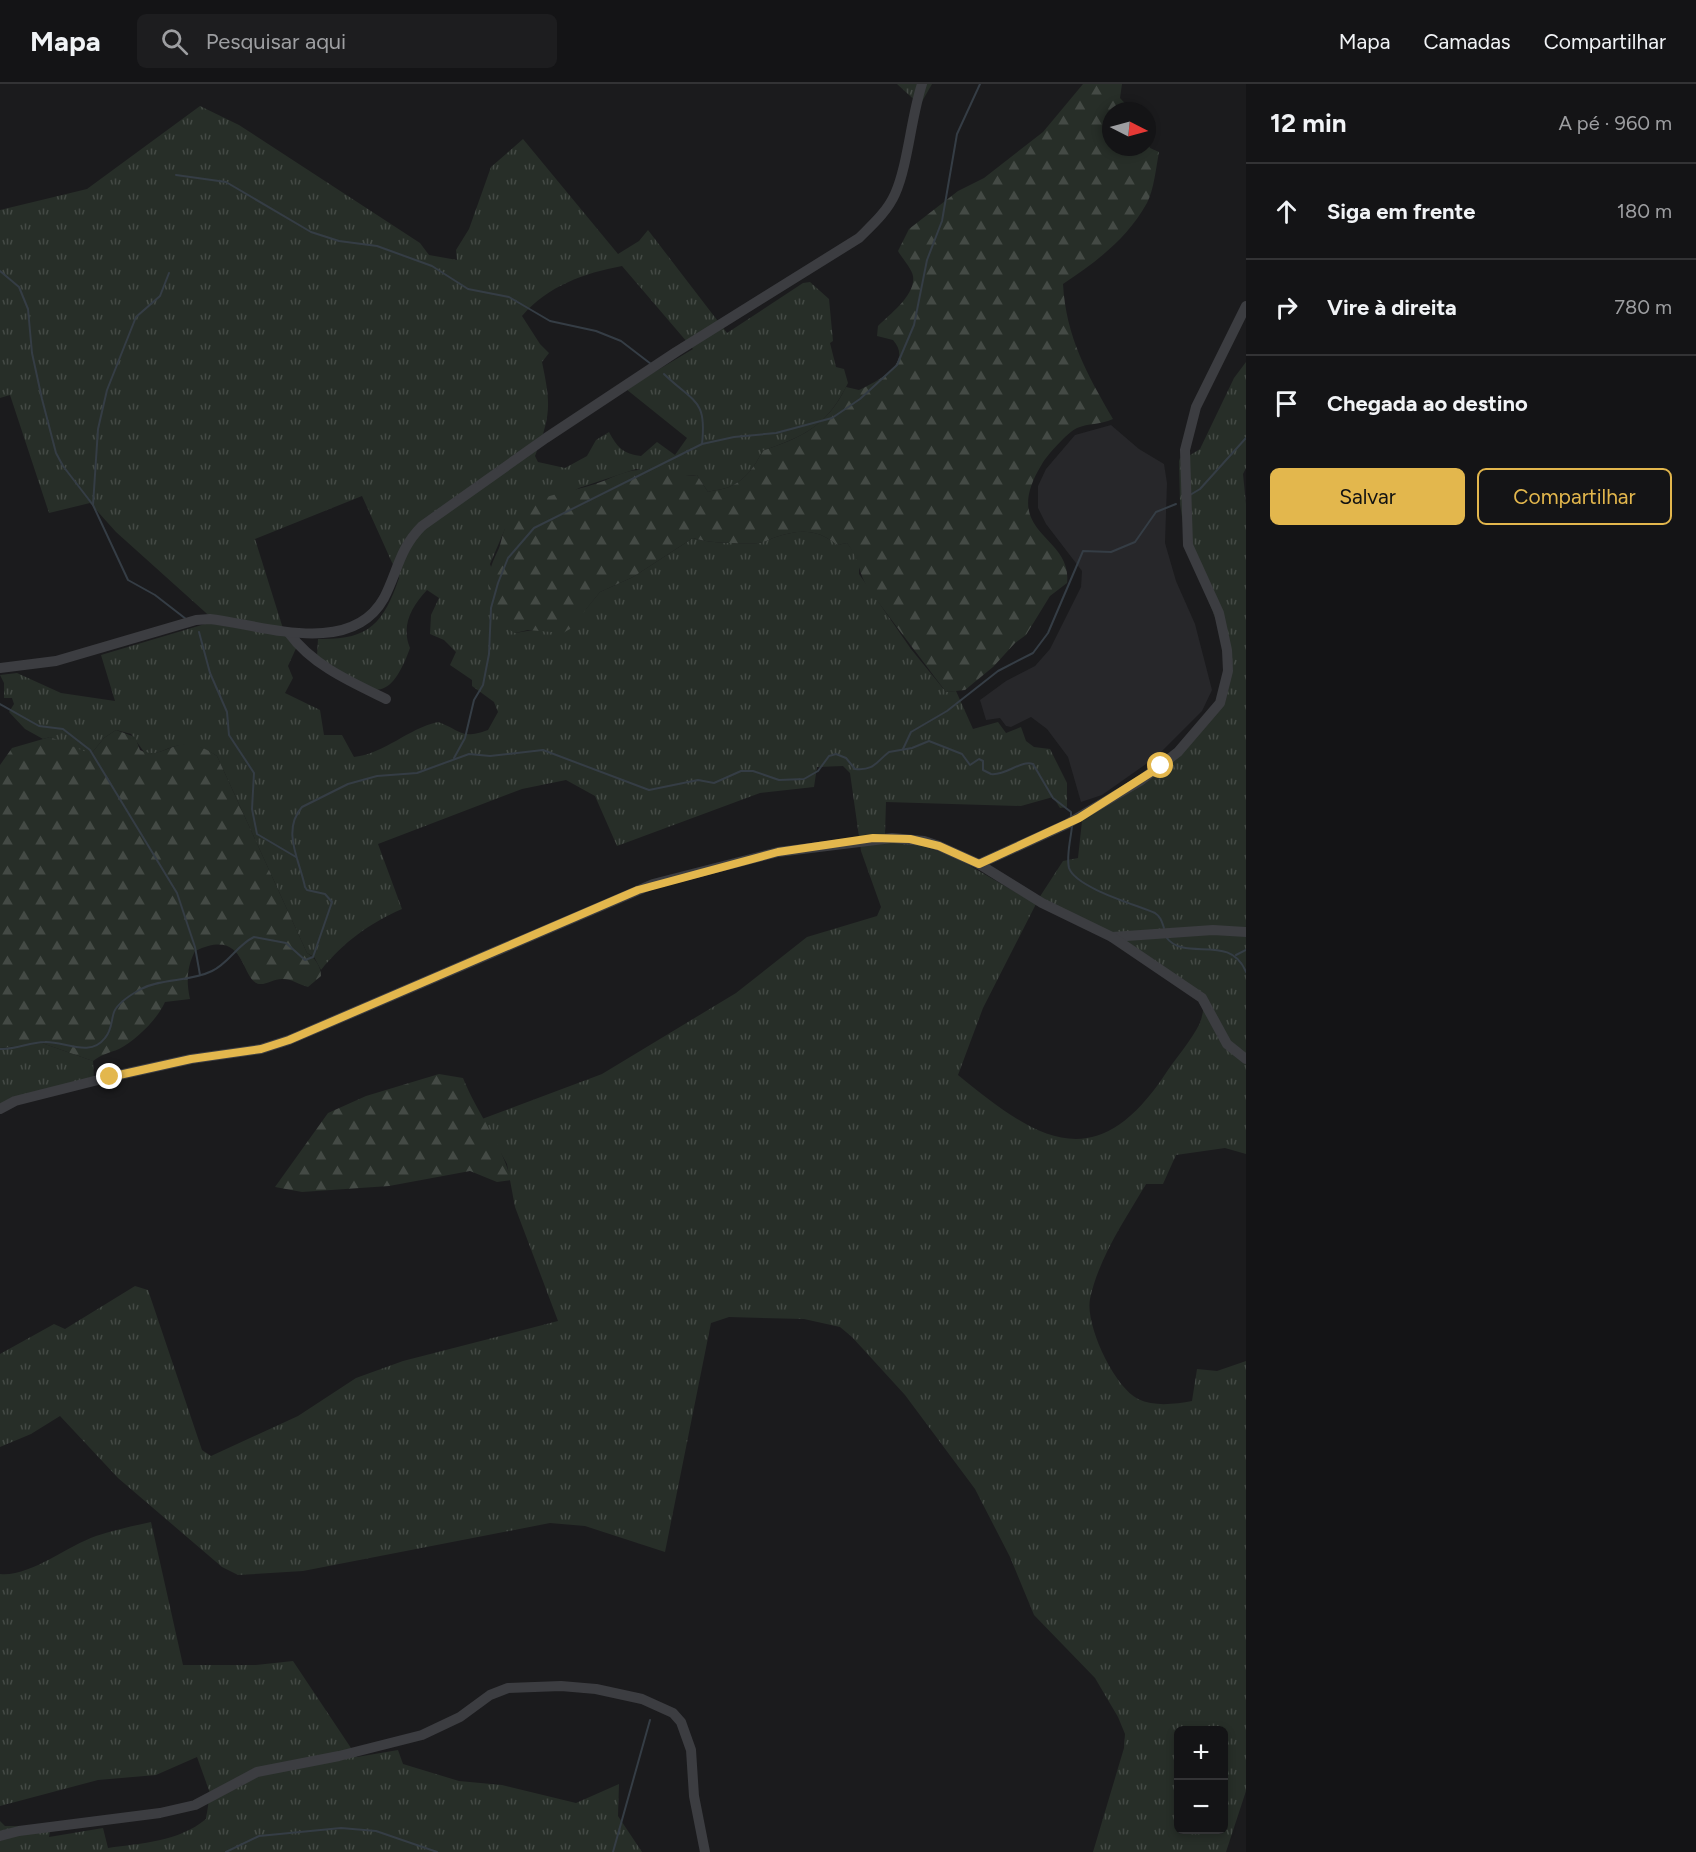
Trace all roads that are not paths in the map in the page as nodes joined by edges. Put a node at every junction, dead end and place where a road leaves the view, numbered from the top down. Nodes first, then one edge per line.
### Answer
1 (922, 84) edge
2 (1246, 306) edge
3 (290, 633) junction
4 (0, 668) edge
5 (386, 699) dead end
6 (979, 864) junction
7 (1246, 932) edge
8 (1112, 937) junction
9 (1246, 1059) edge
10 (0, 1110) edge
11 (0, 1836) edge
12 (705, 1852) edge

1 - 3 street
2 - 6 street
3 - 4 street
3 - 5 street
6 - 8 street
6 - 10 street
7 - 8 street
8 - 9 street
11 - 12 street

